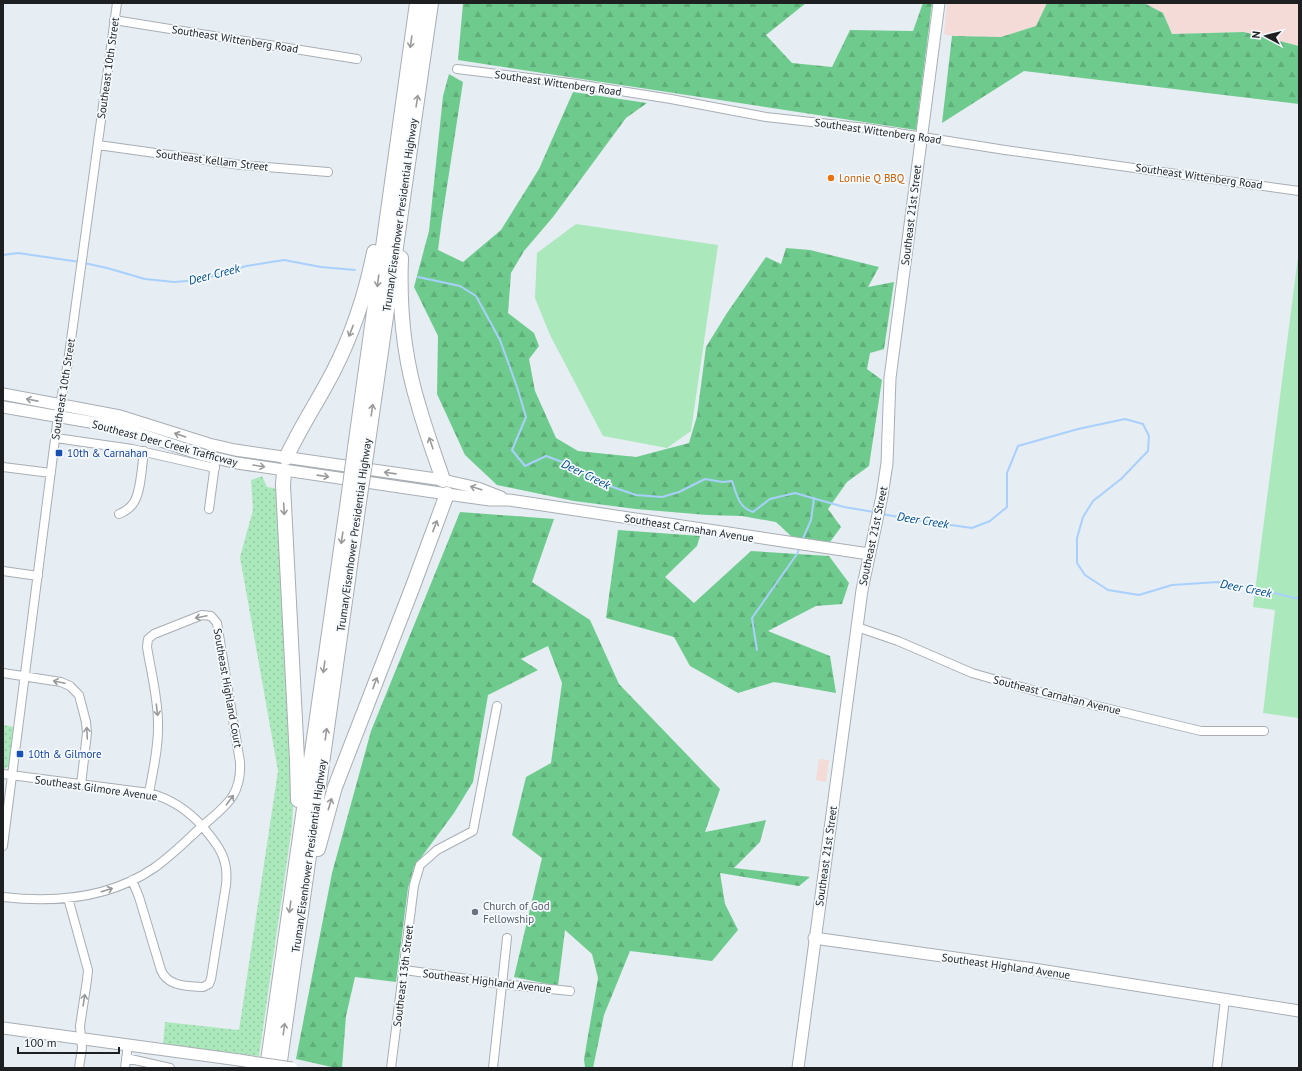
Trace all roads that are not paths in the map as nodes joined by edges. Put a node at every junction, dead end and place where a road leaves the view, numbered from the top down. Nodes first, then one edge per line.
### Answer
1 (116, 3) edge
2 (416, 3) edge
3 (431, 3) edge
4 (938, 3) edge
5 (114, 20) junction
6 (357, 59) dead end
7 (457, 69) dead end
8 (921, 137) junction
9 (98, 144) junction
10 (398, 144) junction
11 (328, 172) dead end
12 (404, 180) junction
13 (1299, 191) edge
14 (3, 394) edge
15 (3, 407) edge
16 (59, 410) junction
17 (56, 438) junction
18 (361, 448) junction
19 (144, 451) junction
20 (216, 464) junction
21 (285, 464) junction
22 (3, 467) edge
23 (50, 473) junction
24 (443, 480) junction
25 (446, 494) junction
26 (509, 500) junction
27 (353, 501) junction
28 (209, 509) dead end
29 (120, 514) dead end
30 (869, 554) junction
31 (3, 571) edge
32 (38, 576) junction
33 (857, 627) junction
34 (3, 673) edge
35 (25, 676) junction
36 (497, 706) dead end
37 (1264, 731) dead end
38 (3, 774) edge
39 (12, 776) junction
40 (81, 785) junction
41 (149, 793) junction
42 (202, 826) junction
43 (3, 846) edge
44 (132, 880) junction
45 (293, 889) junction
46 (3, 897) edge
47 (68, 898) junction
48 (507, 938) dead end
49 (814, 938) junction
50 (294, 965) junction
51 (405, 970) junction
52 (502, 984) junction
53 (570, 991) dead end
54 (1225, 999) junction
55 (1299, 1011) edge
56 (3, 1028) edge
57 (81, 1038) junction
58 (128, 1045) junction
59 (126, 1058) junction
60 (79, 1068) edge
61 (125, 1068) edge
62 (170, 1068) edge
63 (267, 1068) edge
64 (279, 1068) edge
65 (292, 1068) edge
66 (391, 1068) edge
67 (493, 1068) edge
68 (798, 1068) edge
69 (1217, 1068) edge

1 - 5 street, Southeast 10th Street
2 -> 10 highway, Truman/Eisenhower Presidential Highway
12 -> 3 highway, Truman/Eisenhower Presidential Highway
4 - 8 street, Southeast 21st Street
5 - 6 street, Southeast Wittenberg Road
5 - 9 street, Southeast 10th Street
7 - 8 street, Southeast Wittenberg Road
8 - 13 street, Southeast Wittenberg Road
8 - 30 street, Southeast 21st Street
9 - 11 street, Southeast Kellam Street
9 - 16 street, Southeast 10th Street
10 -> 18 highway, Truman/Eisenhower Presidential Highway
10 -> 21 highway
18 -> 12 highway, Truman/Eisenhower Presidential Highway
24 -> 12 highway
16 -> 14 street, Southeast Deer Creek Trafficway
15 - 16 street, Southeast Deer Creek Trafficway
16 - 17 street, Southeast 10th Street
16 - 20 street, Southeast Deer Creek Trafficway
21 -> 16 street, Southeast Deer Creek Trafficway
17 - 19 street
17 - 23 street, Southeast 10th Street
18 - 27 highway, Truman/Eisenhower Presidential Highway, bridge
19 - 20 street
19 - 29 street
20 -> 21 street, Southeast Deer Creek Trafficway
20 - 28 street
24 -> 21 street, Southeast Deer Creek Trafficway
21 -> 25 street, Southeast Deer Creek Trafficway
21 -> 45 highway
22 - 23 street
23 - 32 street, Southeast 10th Street
24 - 25 street
26 -> 24 street, Southeast Carnahan Avenue
25 - 26 street, Southeast Carnahan Avenue
50 -> 25 highway
26 - 30 street, Southeast Carnahan Avenue
27 -> 45 highway, Truman/Eisenhower Presidential Highway
50 -> 27 highway, Truman/Eisenhower Presidential Highway
30 - 33 street, Southeast 21st Street
31 - 32 street
32 - 35 street, Southeast 10th Street
33 - 37 street, Southeast Carnahan Avenue
33 - 49 street, Southeast 21st Street
34 - 35 street
35 - 39 street, Southeast 10th Street
40 -> 35 street
36 - 51 street, Southeast 13th Street
38 - 39 street, Southeast Gilmore Avenue
39 - 40 street, Southeast Gilmore Avenue
39 - 43 street, Southeast 10th Street
40 - 41 street, Southeast Gilmore Avenue
41 - 42 street, Southeast Gilmore Avenue
42 -> 41 street, Southeast Highland Court
42 - 44 street
42 - 44 street, Southeast Gilmore Avenue
47 -> 44 street
45 -> 63 highway, Truman/Eisenhower Presidential Highway
46 - 47 street
57 -> 47 street
48 - 52 street
49 - 54 street, Southeast Highland Avenue
49 - 68 street, Southeast 21st Street
64 -> 50 highway, Truman/Eisenhower Presidential Highway
51 - 52 street, Southeast Highland Avenue
51 - 66 street, Southeast 13th Street
52 - 53 street, Southeast Highland Avenue
52 - 67 street
54 - 55 street
54 - 69 street
56 - 57 street
57 - 58 street
57 - 60 street
58 - 59 street
58 - 65 street, bridge
59 - 61 street
59 - 62 street

